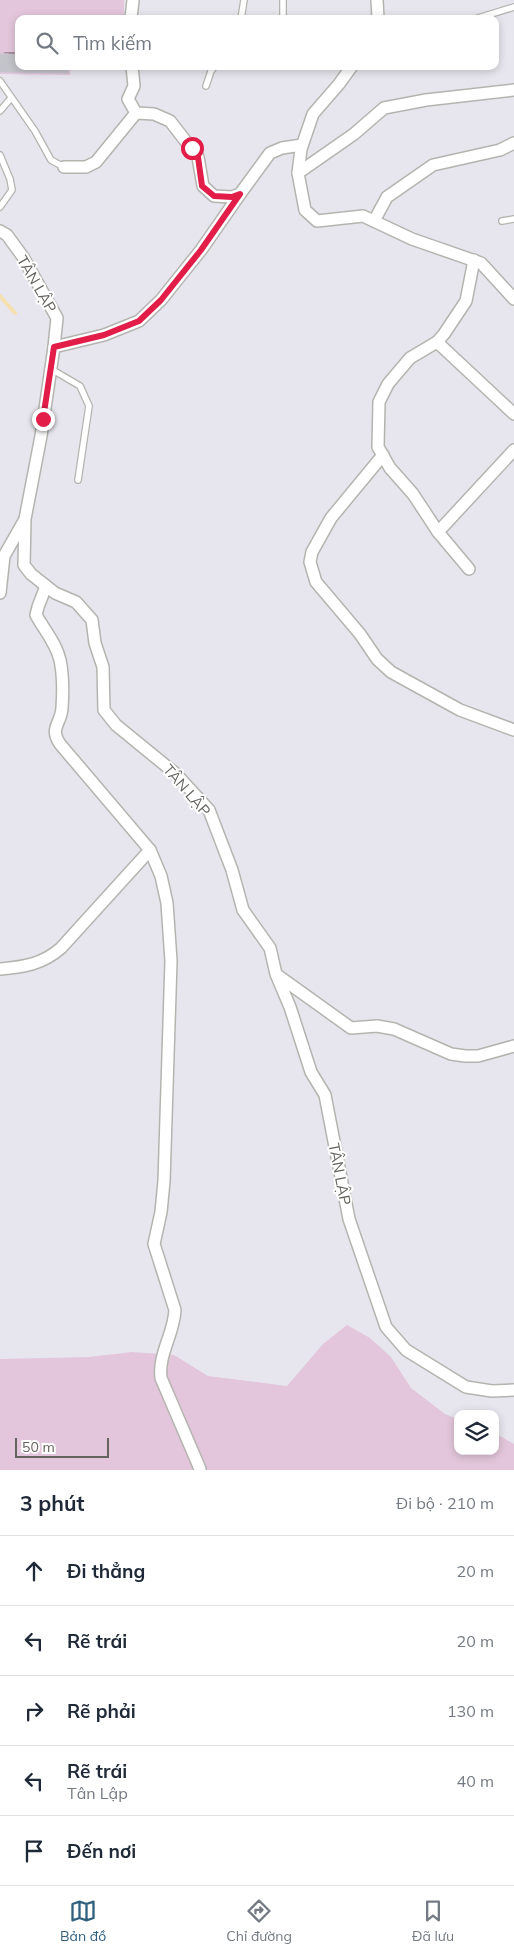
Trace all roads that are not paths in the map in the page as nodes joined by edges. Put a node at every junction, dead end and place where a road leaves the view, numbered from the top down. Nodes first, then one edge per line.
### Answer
1 (133, 0) edge
2 (244, 0) edge
3 (283, 0) edge
4 (377, 0) edge
5 (514, 7) edge
6 (131, 15) edge
7 (242, 15) edge
8 (283, 15) edge
9 (378, 15) edge
10 (488, 15) edge
11 (132, 70) edge
12 (212, 70) edge
13 (349, 70) edge
14 (0, 81) edge
15 (206, 86) dead end
16 (514, 90) edge
17 (11, 98) junction
18 (0, 111) edge
19 (136, 113) junction
20 (514, 143) edge
21 (302, 145) junction
22 (0, 155) edge
23 (64, 167) joint
24 (298, 173) junction
25 (240, 194) junction
26 (0, 206) edge
27 (514, 219) edge
28 (374, 221) junction
29 (502, 221) dead end
30 (0, 231) edge
31 (474, 260) junction
32 (514, 300) edge
33 (437, 342) junction
34 (54, 347) junction
35 (51, 369) junction
36 (514, 414) edge
37 (514, 450) edge
38 (383, 455) junction
39 (78, 480) dead end
40 (25, 519) junction
41 (438, 532) junction
42 (469, 569) dead end
43 (46, 586) junction
44 (0, 594) edge
45 (514, 730) edge
46 (150, 850) junction
47 (0, 969) edge
48 (276, 974) junction
49 (514, 1046) edge
50 (514, 1390) edge
51 (200, 1469) edge

1 - 6 street
2 - 7 lane
3 - 8 lane
4 - 9 street
5 - 10 lane
11 - 19 street
12 - 15 lane
13 - 21 street
14 - 17 lane
16 - 24 street
17 - 18 lane
17 - 23 lane
19 - 23 street
19 - 25 street
20 - 28 street
21 - 24 street
21 - 25 street
22 - 26 lane
24 - 28 street
25 - 34 street
27 - 29 lane
28 - 31 street
30 - 34 street, TÂN LẬP
31 - 32 street
31 - 33 street
33 - 36 street
33 - 38 street
34 - 35 street, TÂN LẬP
35 - 39 lane
35 - 40 street, TÂN LẬP
37 - 41 street
38 - 41 street
38 - 45 street
40 - 43 street, TÂN LẬP
40 - 44 street
41 - 42 street
43 - 46 street
43 - 48 street, TÂN LẬP
46 - 47 street
46 - 51 street
48 - 49 street
48 - 50 street, TÂN LẬP

